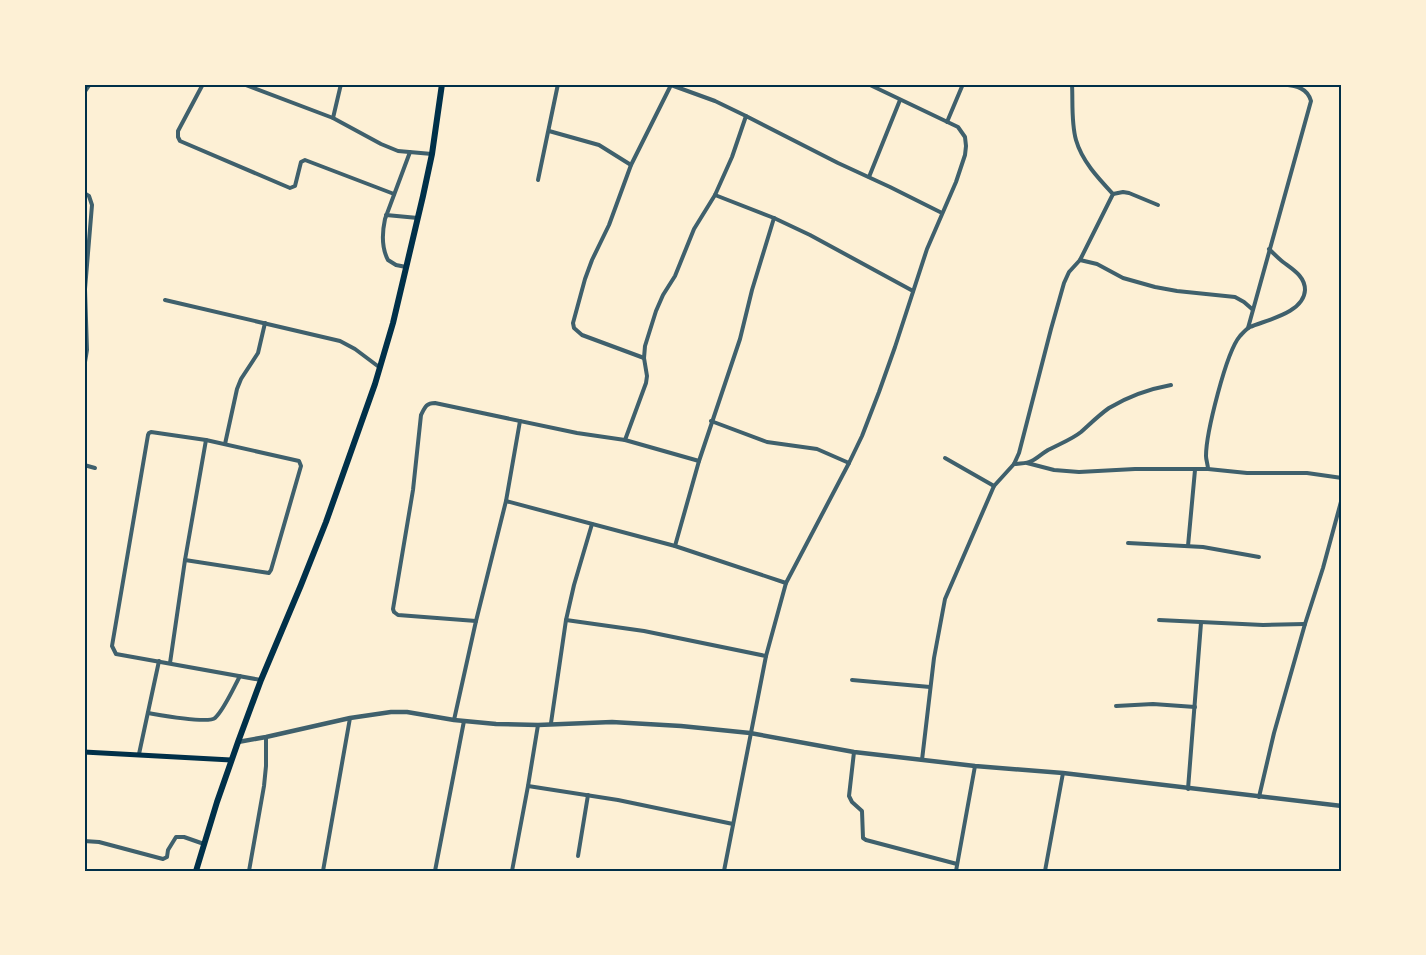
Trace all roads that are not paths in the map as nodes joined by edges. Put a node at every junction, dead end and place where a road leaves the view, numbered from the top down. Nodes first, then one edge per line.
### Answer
1 (203, 84) edge
2 (243, 84) edge
3 (341, 84) edge
4 (442, 84) edge
5 (558, 84) edge
6 (868, 84) edge
7 (963, 84) edge
8 (1072, 84) edge
9 (1282, 84) edge
10 (673, 85) edge
11 (87, 86) edge
12 (84, 93) edge
13 (900, 100) junction
14 (746, 116) junction
15 (333, 118) junction
16 (947, 122) junction
17 (549, 131) junction
18 (410, 152) junction
19 (432, 154) junction
20 (631, 165) junction
21 (869, 177) junction
22 (538, 180) dead end
23 (84, 193) edge
24 (394, 194) junction
25 (1113, 194) junction
26 (715, 195) junction
27 (1158, 205) dead end
28 (942, 213) junction
29 (386, 215) junction
30 (418, 218) junction
31 (774, 218) junction
32 (1269, 249) junction
33 (88, 251) junction
34 (84, 257) edge
35 (1080, 260) junction
36 (406, 267) junction
37 (913, 291) junction
38 (165, 300) dead end
39 (1252, 309) junction
40 (265, 323) junction
41 (1248, 328) junction
42 (644, 358) junction
43 (380, 367) junction
44 (84, 368) edge
45 (1171, 385) dead end
46 (520, 421) junction
47 (711, 421) junction
48 (206, 440) junction
49 (625, 440) junction
50 (225, 444) junction
51 (945, 458) dead end
52 (699, 460) junction
53 (849, 463) junction
54 (1027, 463) junction
55 (1014, 464) junction
56 (84, 465) edge
57 (95, 468) dead end
58 (1208, 469) junction
59 (1195, 470) junction
60 (1342, 478) edge
61 (994, 486) junction
62 (1342, 498) edge
63 (506, 501) junction
64 (592, 524) junction
65 (1128, 543) dead end
66 (675, 546) junction
67 (1188, 546) junction
68 (1259, 557) dead end
69 (185, 560) junction
70 (786, 584) junction
71 (566, 620) junction
72 (1159, 620) dead end
73 (476, 621) junction
74 (1201, 623) junction
75 (1305, 624) junction
76 (766, 656) junction
77 (159, 661) junction
78 (170, 663) junction
79 (240, 676) junction
80 (261, 680) junction
81 (852, 681) dead end
82 (930, 687) junction
83 (1116, 706) dead end
84 (1195, 707) junction
85 (148, 713) junction
86 (350, 718) junction
87 (454, 720) junction
88 (464, 721) junction
89 (551, 723) junction
90 (538, 725) junction
91 (750, 734) junction
92 (266, 737) junction
93 (237, 742) junction
94 (84, 752) edge
95 (854, 752) junction
96 (139, 754) junction
97 (231, 760) junction
98 (922, 760) junction
99 (975, 766) junction
100 (1063, 773) junction
101 (528, 786) junction
102 (1188, 789) junction
103 (588, 795) junction
104 (1259, 797) junction
105 (1342, 806) edge
106 (733, 824) junction
107 (84, 841) edge
108 (204, 844) junction
109 (579, 856) dead end
110 (957, 864) junction
111 (196, 871) edge
112 (249, 871) edge
113 (323, 871) edge
114 (435, 871) edge
115 (512, 871) edge
116 (724, 871) edge
117 (956, 871) edge
118 (1046, 871) edge

1 - 24 street
2 - 15 street
3 - 15 street
4 - 19 highway
5 - 17 street
6 - 13 street
7 - 16 street
8 - 25 street
9 - 32 street
10 - 14 street
10 - 20 street
11 - 12 street
13 - 16 street
13 - 21 street
14 - 21 street
14 - 26 street
15 - 18 street
16 - 28 street
17 - 20 street
17 - 22 street
18 - 19 street
18 - 24 street
19 - 30 highway
20 - 42 street
21 - 28 street
23 - 33 street
24 - 29 street
25 - 27 street
25 - 35 street
26 - 31 street
26 - 42 street
28 - 37 street
29 - 30 street
29 - 36 street
30 - 36 highway
31 - 37 street
31 - 47 street
32 - 39 street
32 - 41 street
33 - 34 street
33 - 44 street
35 - 39 street
35 - 55 street
36 - 43 highway
37 - 53 street
38 - 40 street
39 - 41 street
40 - 43 street
40 - 50 street
41 - 58 street
42 - 49 street
43 - 80 highway
45 - 54 street
46 - 49 street
46 - 63 street
46 - 73 street
47 - 52 street
47 - 53 street
48 - 50 street
48 - 69 street
48 - 77 street
49 - 52 street
50 - 69 street
51 - 61 street
52 - 66 street
53 - 70 street
54 - 55 street
54 - 59 street
55 - 61 street
56 - 57 street
58 - 59 street
58 - 60 street
59 - 67 street
61 - 82 street
62 - 75 street
63 - 64 street
63 - 73 street
64 - 66 street
64 - 71 street
65 - 67 street
66 - 70 street
67 - 68 street
69 - 78 street
70 - 76 street
71 - 76 street
71 - 89 street
72 - 74 street
73 - 87 street
74 - 75 street
74 - 84 street
75 - 104 street
76 - 91 street
77 - 78 street
77 - 85 street
78 - 79 street
79 - 80 street
79 - 85 street
80 - 93 highway
81 - 82 street
82 - 98 street
83 - 84 street
84 - 102 street
85 - 96 street
86 - 87 street
86 - 92 street
86 - 113 street
87 - 88 street
88 - 90 street
88 - 114 street
89 - 90 street
89 - 91 street
90 - 101 street
91 - 95 street
91 - 106 street
92 - 93 street
92 - 112 street
93 - 97 highway
94 - 96 main road
95 - 98 street
95 - 110 street
96 - 97 main road
97 - 108 highway
98 - 99 street
99 - 100 street
99 - 110 street
100 - 102 street
100 - 118 street
101 - 103 street
101 - 115 street
102 - 104 street
103 - 106 street
103 - 109 street
104 - 105 street
106 - 116 street
107 - 108 street
108 - 111 highway
110 - 117 street

